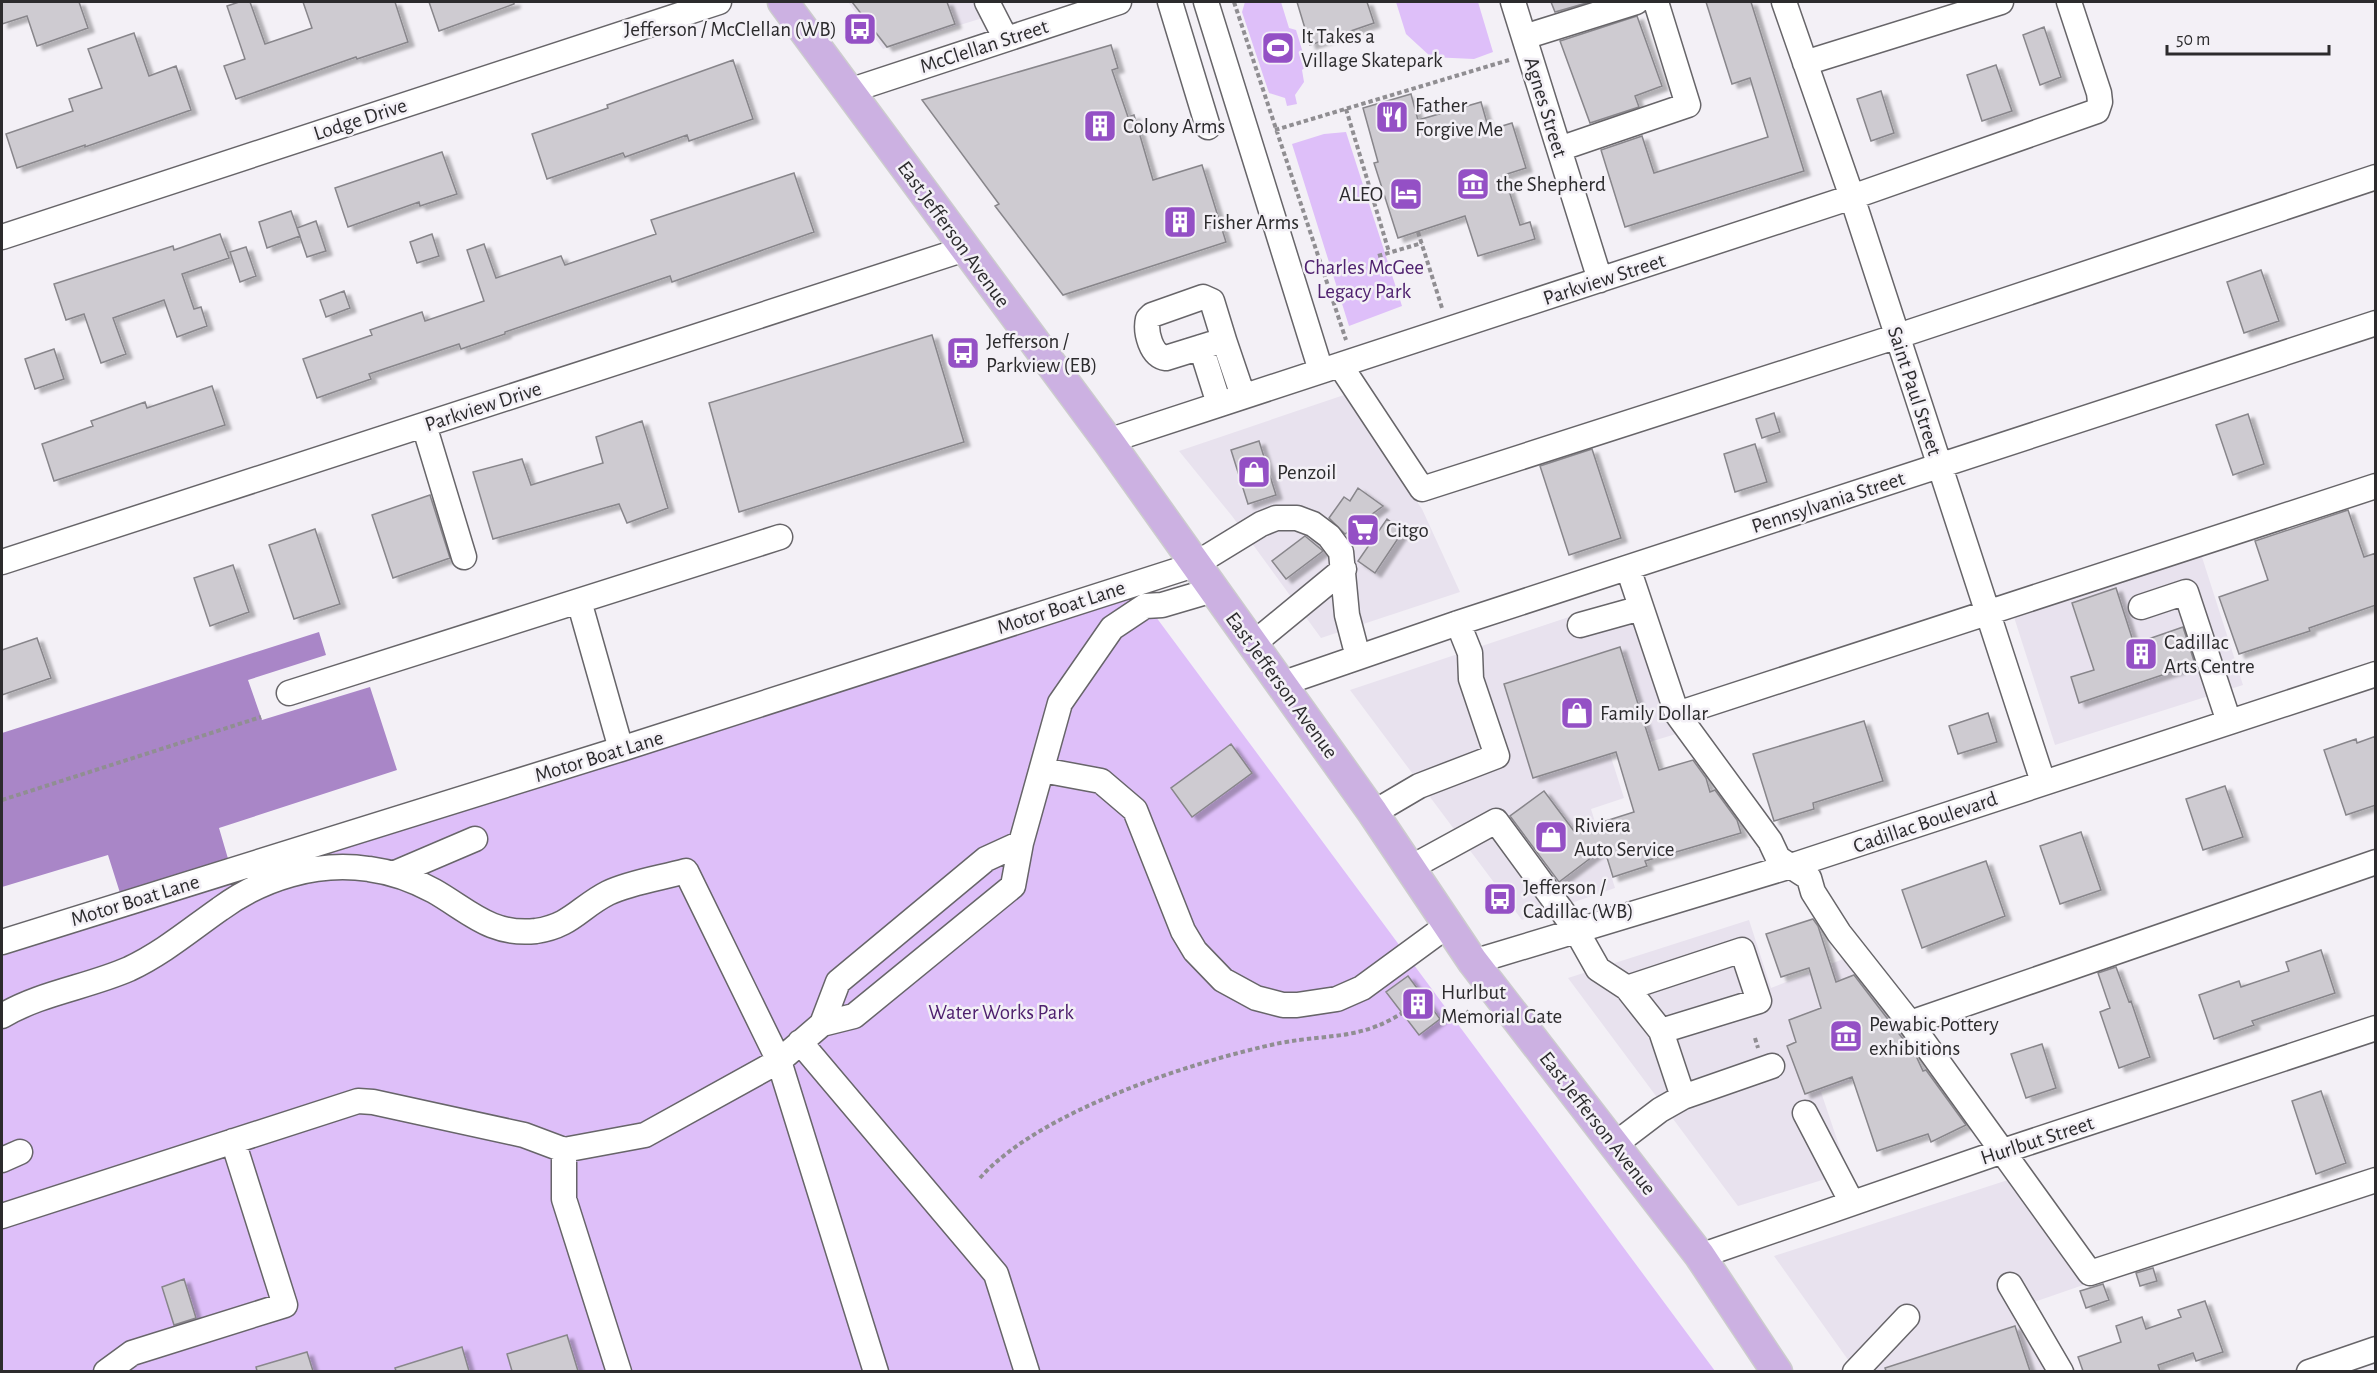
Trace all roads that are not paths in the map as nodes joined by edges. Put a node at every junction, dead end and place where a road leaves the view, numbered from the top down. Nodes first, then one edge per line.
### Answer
1 (719, 2) edge
2 (783, 2) edge
3 (987, 2) edge
4 (1119, 2) edge
5 (1170, 2) edge
6 (1206, 2) edge
7 (1514, 2) edge
8 (1636, 2) edge
9 (1656, 2) edge
10 (1784, 2) edge
11 (2001, 2) edge
12 (2069, 2) edge
13 (1006, 39) junction
14 (1527, 45) junction
15 (1805, 63) junction
16 (849, 91) junction
17 (1208, 127) dead end
18 (1560, 149) junction
19 (2376, 177) edge
20 (1852, 197) junction
21 (2, 237) edge
22 (965, 249) junction
23 (1600, 280) junction
24 (2376, 323) edge
25 (1898, 336) junction
26 (1224, 340) junction
27 (1201, 347) junction
28 (1336, 360) junction
29 (1244, 396) junction
30 (1220, 404) junction
31 (424, 425) junction
32 (1108, 441) junction
33 (1940, 466) junction
34 (2376, 486) edge
35 (780, 537) dead end
36 (464, 557) dead end
37 (2, 562) edge
38 (1194, 565) junction
39 (1628, 568) junction
40 (1344, 569) junction
41 (1213, 590) junction
42 (579, 601) junction
43 (2141, 607) dead end
44 (1641, 608) junction
45 (1987, 611) junction
46 (1458, 623) junction
47 (1580, 625) dead end
48 (1253, 644) junction
49 (1358, 657) junction
50 (2376, 674) edge
51 (1281, 684) junction
52 (289, 693) dead end
53 (1677, 714) junction
54 (2229, 722) junction
55 (621, 749) junction
56 (1042, 770) junction
57 (2043, 782) junction
58 (1373, 813) junction
59 (475, 839) dead end
60 (1021, 843) junction
61 (2376, 862) edge
62 (1791, 866) junction
63 (1410, 868) junction
64 (393, 874) junction
65 (1448, 925) junction
66 (1576, 930) junction
67 (2, 942) edge
68 (1473, 962) junction
69 (1627, 988) junction
70 (2, 1016) edge
71 (1910, 1023) junction
72 (822, 1024) junction
73 (2376, 1028) edge
74 (1661, 1031) junction
75 (800, 1042) junction
76 (779, 1061) junction
77 (1772, 1066) dead end
78 (1683, 1097) junction
79 (1805, 1113) dead end
80 (233, 1141) junction
81 (1614, 1145) junction
82 (564, 1150) junction
83 (2003, 1151) junction
84 (2376, 1180) edge
85 (1852, 1203) junction
86 (2, 1216) edge
87 (1700, 1256) junction
88 (2010, 1285) dead end
89 (1906, 1317) dead end
90 (2376, 1349) edge
91 (106, 1371) edge
92 (619, 1371) edge
93 (876, 1371) edge
94 (1028, 1371) edge
95 (1777, 1371) edge
96 (1855, 1371) edge
97 (2061, 1371) edge
98 (2309, 1371) edge

1 - 21 street, Lodge Drive
2 - 16 main road, East Jefferson Avenue
3 - 13 street
4 - 13 street, McClellan Street
5 - 17 street
6 - 28 street
7 - 14 street, Agnes Street
8 - 14 street
9 - 18 street
10 - 15 street, Saint Paul Street
11 - 15 street
12 - 20 street, Parkview Street
13 - 16 street, McClellan Street
14 - 18 street, Agnes Street
15 - 20 street, Saint Paul Street
16 - 22 main road, East Jefferson Avenue
18 - 23 street, Agnes Street
19 - 25 street
20 - 23 street, Parkview Street
20 - 25 street, Saint Paul Street
22 - 31 street, Parkview Drive
22 - 32 main road, East Jefferson Avenue
23 - 28 street, Parkview Street
24 - 33 street, Pennsylvania Street
25 - 28 street
25 - 33 street, Saint Paul Street
26 - 27 street
26 - 27 street
26 - 29 street
27 - 30 street
28 - 29 street, Parkview Street
29 - 30 street, Parkview Street
30 - 32 street, Parkview Street
31 - 36 street
31 - 37 street, Parkview Drive
32 - 38 main road, East Jefferson Avenue
33 - 39 street, Pennsylvania Street
33 - 45 street, Saint Paul Street
34 - 45 street
35 - 42 street
38 - 40 street, Motor Boat Lane
38 - 41 main road, East Jefferson Avenue
38 - 55 street, Motor Boat Lane
39 - 44 street
39 - 46 street, Pennsylvania Street
40 - 48 street
40 - 49 street, Motor Boat Lane
41 - 48 main road, East Jefferson Avenue
41 - 56 street
42 - 52 street
42 - 55 street
43 - 54 street
44 - 47 street
44 - 53 street
45 - 53 street
45 - 57 street, Saint Paul Street
46 - 49 street, Pennsylvania Street
46 - 58 street
48 - 51 main road, East Jefferson Avenue
49 - 51 street, Pennsylvania Street
50 - 54 street, Cadillac Boulevard
51 - 58 main road, East Jefferson Avenue
53 - 62 street
54 - 57 street, Cadillac Boulevard
55 - 67 street, Motor Boat Lane
56 - 60 street
56 - 65 street
57 - 62 street, Cadillac Boulevard
58 - 63 main road, East Jefferson Avenue
59 - 64 street
60 - 72 street
60 - 72 street
61 - 71 street
62 - 66 street, Cadillac Boulevard
62 - 71 street
63 - 65 main road, East Jefferson Avenue
63 - 66 street
64 - 70 street
64 - 76 street
65 - 68 main road, East Jefferson Avenue
66 - 68 street, Cadillac Boulevard
66 - 69 street
68 - 81 main road, East Jefferson Avenue
69 - 74 street
69 - 74 street
71 - 83 street
72 - 75 street
73 - 83 street, Hurlbut Street
74 - 78 street
75 - 76 street
75 - 94 street
76 - 82 street
76 - 93 street
77 - 78 street
78 - 81 street
79 - 85 street
80 - 82 street
80 - 86 street
80 - 91 street
81 - 87 main road, East Jefferson Avenue
82 - 92 street
83 - 84 street
83 - 85 street, Hurlbut Street
85 - 87 street, Hurlbut Street
87 - 95 main road, East Jefferson Avenue
88 - 97 street
89 - 96 street
90 - 98 street

